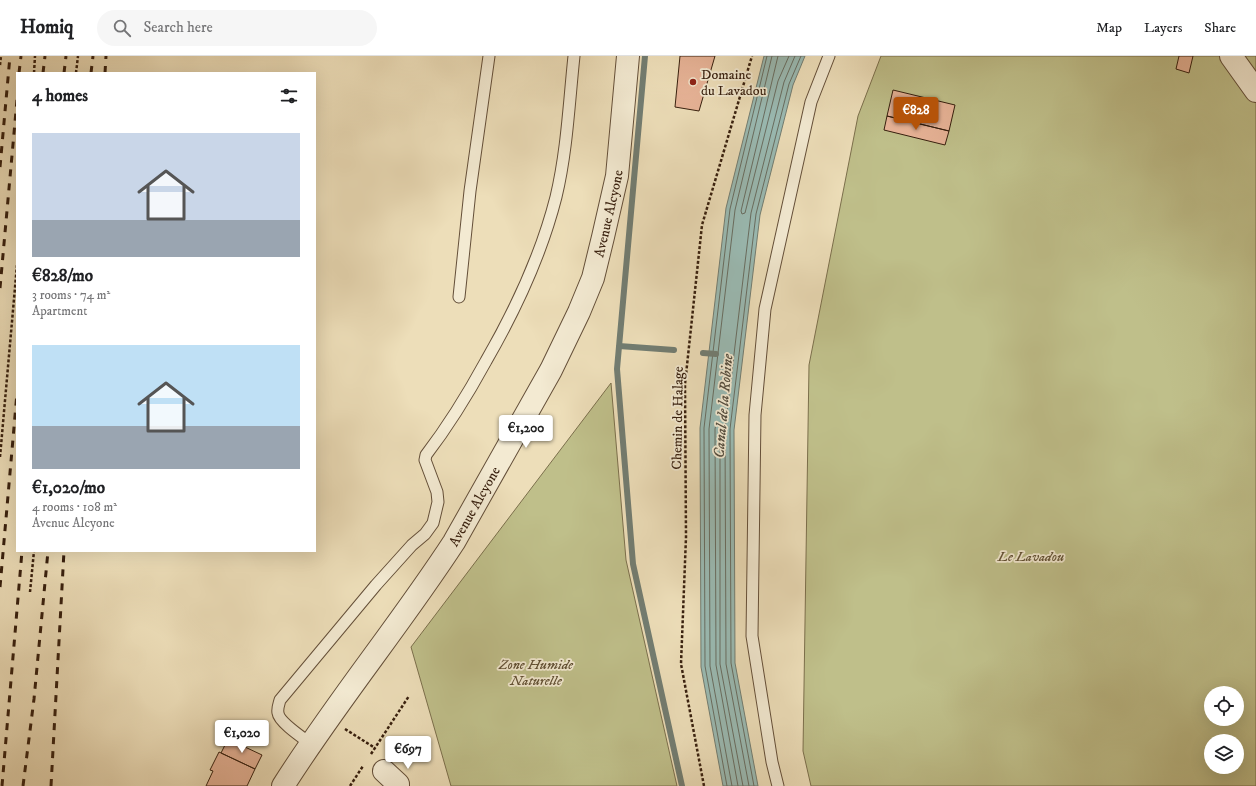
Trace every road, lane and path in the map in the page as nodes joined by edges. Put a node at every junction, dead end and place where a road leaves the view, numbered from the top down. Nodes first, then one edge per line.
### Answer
1 (1, 56) edge
2 (35, 56) edge
3 (78, 56) edge
4 (489, 56) edge
5 (574, 56) edge
6 (628, 56) edge
7 (752, 56) edge
8 (829, 56) edge
9 (1231, 56) edge
10 (0, 66) edge
11 (34, 72) edge
12 (76, 72) edge
13 (1256, 91) edge
14 (16, 276) edge
15 (459, 297) dead end
16 (0, 457) edge
17 (34, 552) edge
18 (30, 592) dead end
19 (409, 696) dead end
20 (329, 719) junction
21 (311, 744) junction
22 (375, 748) junction
23 (370, 755) dead end
24 (383, 773) edge
25 (283, 786) edge
26 (350, 786) edge
27 (704, 786) edge
28 (778, 786) edge

1 - 10 path
2 - 11 path
3 - 12 path
4 - 15 lane
5 - 21 lane
6 - 20 street, Avenue Alcyone
7 - 27 path, Chemin de Halage
8 - 28 lane
9 - 13 street
14 - 16 path
17 - 18 path
19 - 22 path
20 - 21 street, Avenue Alcyone
20 - 22 path
21 - 25 street, Avenue Alcyone
22 - 23 path
24 - 26 path

